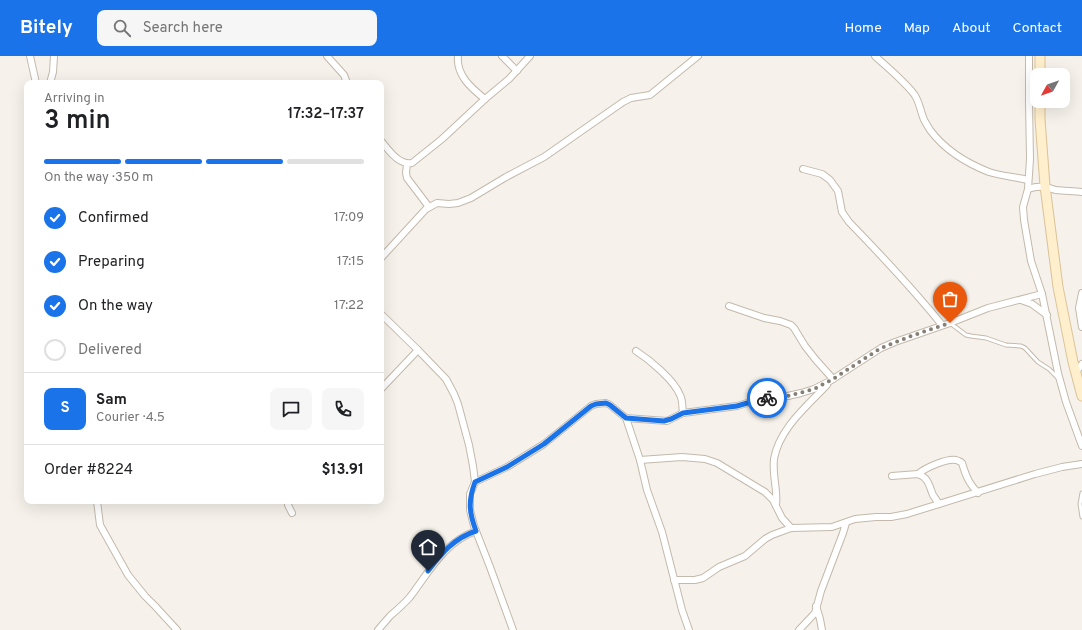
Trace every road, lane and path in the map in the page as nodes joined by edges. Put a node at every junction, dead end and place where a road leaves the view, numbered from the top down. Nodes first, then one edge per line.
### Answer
1 (30, 56) edge
2 (54, 56) edge
3 (327, 56) edge
4 (458, 56) edge
5 (502, 56) edge
6 (530, 56) edge
7 (698, 56) edge
8 (875, 56) edge
9 (1029, 56) edge
10 (1040, 56) edge
11 (1040, 68) edge
12 (517, 70) junction
13 (35, 80) edge
14 (51, 80) edge
15 (346, 80) edge
16 (485, 99) junction
17 (1040, 108) edge
18 (384, 145) edge
19 (407, 164) junction
20 (803, 169) dead end
21 (1028, 180) junction
22 (1045, 186) junction
23 (1028, 189) junction
24 (1082, 192) edge
25 (428, 207) junction
26 (384, 255) edge
27 (1082, 293) edge
28 (1042, 294) junction
29 (1019, 300) junction
30 (729, 306) dead end
31 (1047, 315) junction
32 (384, 317) edge
33 (950, 323) junction
34 (942, 325) junction
35 (1082, 327) edge
36 (418, 350) junction
37 (636, 351) dead end
38 (1082, 364) edge
39 (1076, 372) junction
40 (832, 380) junction
41 (1061, 383) junction
42 (384, 386) edge
43 (1082, 396) edge
44 (683, 413) junction
45 (626, 418) junction
46 (1082, 446) edge
47 (640, 460) junction
48 (1082, 464) edge
49 (918, 474) junction
50 (892, 476) dead end
51 (475, 482) junction
52 (978, 493) junction
53 (1082, 493) edge
54 (96, 504) edge
55 (288, 504) edge
56 (940, 504) junction
57 (776, 505) junction
58 (292, 513) dead end
59 (1082, 517) edge
60 (846, 523) junction
61 (791, 528) junction
62 (476, 531) junction
63 (674, 580) junction
64 (816, 606) junction
65 (177, 630) edge
66 (378, 630) edge
67 (513, 630) edge
68 (689, 630) edge
69 (800, 630) edge
70 (822, 630) edge

1 - 13 street
2 - 14 street
3 - 15 street
4 - 16 street
5 - 12 street
6 - 12 street
7 - 25 street
8 - 21 street
9 - 21 street
10 - 11 main road
12 - 16 street
16 - 19 street
17 - 22 main road
18 - 19 street
19 - 25 street
20 - 34 street
21 - 23 street
22 - 23 street
22 - 24 street
22 - 39 main road
23 - 28 street
25 - 26 street
27 - 35 street
28 - 29 street
28 - 31 street
29 - 31 street
29 - 33 street
30 - 40 street
31 - 41 street
32 - 36 street
33 - 34 street
33 - 41 lane
34 - 40 street
36 - 42 street
36 - 51 street
37 - 44 street
38 - 39 street
39 - 43 main road
40 - 44 street
40 - 57 street
41 - 46 street
44 - 45 street
45 - 47 street
45 - 51 street
47 - 57 street
47 - 63 street
48 - 52 street
49 - 50 street
49 - 52 street
49 - 56 street
51 - 62 street
52 - 56 street
53 - 59 lane
54 - 65 street
55 - 58 street
56 - 60 street
57 - 61 street
60 - 61 street
60 - 64 street
61 - 63 street
62 - 66 street
62 - 67 street
63 - 68 street
64 - 69 street
64 - 70 street

